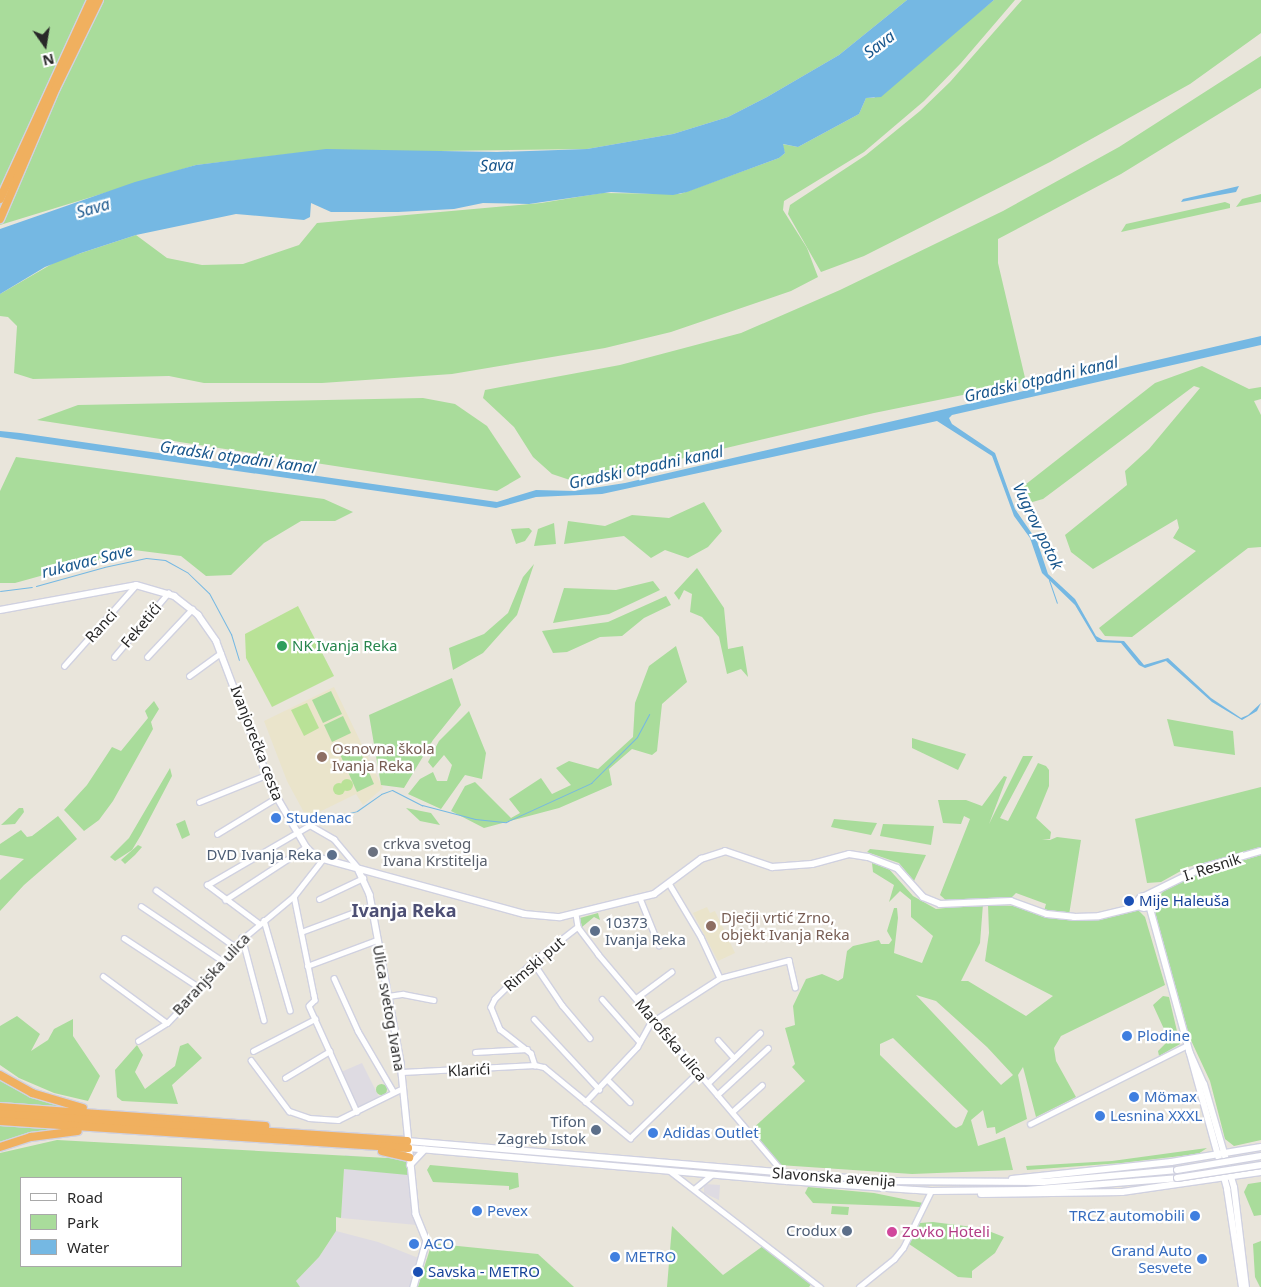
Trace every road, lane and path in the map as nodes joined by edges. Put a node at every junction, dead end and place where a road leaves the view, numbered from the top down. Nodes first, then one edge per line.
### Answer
1 (91, 0) edge
2 (99, 0) edge
3 (0, 199) edge
4 (0, 219) edge
5 (136, 586) junction
6 (168, 594) junction
7 (192, 609) junction
8 (0, 610) edge
9 (221, 653) junction
10 (148, 656) dead end
11 (114, 657) dead end
12 (64, 666) dead end
13 (189, 676) dead end
14 (266, 775) junction
15 (276, 798) junction
16 (199, 802) dead end
17 (297, 832) junction
18 (217, 834) dead end
19 (306, 847) junction
20 (1261, 851) edge
21 (322, 860) junction
22 (359, 871) junction
23 (364, 878) junction
24 (670, 885) junction
25 (156, 890) dead end
26 (294, 896) junction
27 (640, 898) junction
28 (319, 899) dead end
29 (225, 900) junction
30 (1144, 902) junction
31 (141, 906) dead end
32 (371, 906) junction
33 (576, 914) junction
34 (264, 920) junction
35 (259, 924) junction
36 (578, 927) junction
37 (301, 932) junction
38 (242, 937) junction
39 (124, 938) dead end
40 (377, 940) junction
41 (658, 945) dead end
42 (234, 946) junction
43 (223, 961) junction
44 (533, 962) junction
45 (307, 966) junction
46 (671, 972) dead end
47 (104, 976) dead end
48 (334, 978) dead end
49 (720, 978) junction
50 (795, 987) dead end
51 (200, 988) junction
52 (388, 996) junction
53 (636, 998) junction
54 (602, 999) dead end
55 (433, 1000) dead end
56 (290, 1010) dead end
57 (315, 1019) junction
58 (534, 1019) dead end
59 (654, 1019) junction
60 (264, 1020) dead end
61 (167, 1023) junction
62 (760, 1033) dead end
63 (590, 1038) dead end
64 (718, 1040) dead end
65 (138, 1042) dead end
66 (640, 1042) junction
67 (1186, 1046) junction
68 (768, 1048) dead end
69 (527, 1049) junction
70 (253, 1051) dead end
71 (330, 1051) junction
72 (475, 1052) dead end
73 (734, 1058) junction
74 (251, 1060) dead end
75 (535, 1065) junction
76 (402, 1072) junction
77 (698, 1072) junction
78 (0, 1075) edge
79 (285, 1078) dead end
80 (608, 1080) junction
81 (708, 1083) junction
82 (762, 1085) dead end
83 (403, 1088) junction
84 (599, 1089) junction
85 (393, 1091) junction
86 (717, 1095) junction
87 (584, 1102) junction
88 (630, 1102) dead end
89 (0, 1107) edge
90 (357, 1112) junction
91 (732, 1112) junction
92 (0, 1114) edge
93 (109, 1114) junction
94 (0, 1121) edge
95 (1030, 1124) dead end
96 (121, 1129) junction
97 (297, 1133) junction
98 (408, 1144) junction
99 (369, 1146) junction
100 (0, 1147) edge
101 (1261, 1147) edge
102 (425, 1150) junction
103 (1224, 1154) junction
104 (1217, 1156) junction
105 (1261, 1156) edge
106 (410, 1161) junction
107 (772, 1162) junction
108 (1261, 1165) edge
109 (668, 1171) junction
110 (754, 1171) junction
111 (1261, 1172) edge
112 (785, 1174) junction
113 (712, 1175) junction
114 (1232, 1178) junction
115 (1224, 1180) junction
116 (999, 1183) junction
117 (694, 1189) junction
118 (931, 1191) junction
119 (960, 1191) junction
120 (863, 1286) edge
121 (414, 1287) edge
122 (820, 1287) edge
123 (1242, 1287) edge
124 (1246, 1287) edge

1 - 3 highway
2 - 4 highway
5 - 6 main road, Ivanjorečka cesta
5 - 8 main road, Ivanjorečka cesta
5 - 12 street, Ranci
6 - 7 main road, Ivanjorečka cesta
6 - 11 street, Feketići
7 - 9 main road, Ivanjorečka cesta
7 - 10 street
9 - 13 street
9 - 14 main road, Ivanjorečka cesta
14 - 15 main road, Ivanjorečka cesta
14 - 16 street
15 - 17 main road, Ivanjorečka cesta
15 - 18 street
17 - 19 main road, Ivanjorečka cesta
17 - 22 street
17 - 29 street
19 - 21 main road, Ivanjorečka cesta
19 - 29 street
20 - 30 street, I. Resnik
21 - 22 main road, Ivanjorečka cesta
21 - 26 street, Baranjska ulica
22 - 23 street, Ulica svetog Ivana
22 - 33 main road, Ivanjorečka cesta
23 - 28 street
23 - 32 street, Ulica svetog Ivana
24 - 27 main road, Ivanjorečka cesta
24 - 30 main road, Ivanjorečka cesta
24 - 49 street
25 - 42 street
26 - 34 street, Baranjska ulica
26 - 37 street
27 - 33 main road, Ivanjorečka cesta
27 - 41 street
29 - 35 street
30 - 67 main road
31 - 43 street
32 - 37 street
32 - 40 street, Ulica svetog Ivana
33 - 36 street
34 - 35 street, Baranjska ulica
34 - 56 street
35 - 38 street, Baranjska ulica
36 - 44 street, Rimski put
36 - 53 street, Marofska ulica
37 - 45 street
38 - 42 street, Baranjska ulica
38 - 60 street
39 - 51 street
40 - 45 street
40 - 52 street, Ulica svetog Ivana
42 - 43 street, Baranjska ulica
43 - 51 street, Baranjska ulica
44 - 63 street
44 - 69 street, Rimski put
45 - 57 street
46 - 53 street
47 - 61 street
48 - 85 street
49 - 50 street
49 - 59 street
51 - 61 street, Baranjska ulica
52 - 55 street
52 - 76 street, Ulica svetog Ivana
53 - 59 street, Marofska ulica
54 - 66 street
57 - 70 street
57 - 71 street
58 - 84 street
59 - 66 street
59 - 77 street, Marofska ulica
61 - 65 street, Baranjska ulica
62 - 73 street
64 - 73 street
66 - 80 street
67 - 95 street
67 - 103 main road
67 - 104 main road
68 - 86 street
69 - 72 street
69 - 75 street, Rimski put
71 - 79 street
71 - 90 street
73 - 81 street
74 - 90 street
75 - 76 street, Klarići
75 - 87 street
76 - 83 street, Ulica svetog Ivana
77 - 81 street, Marofska ulica
77 - 87 street
78 - 93 highway
80 - 84 street
80 - 88 street
81 - 86 street, Marofska ulica
82 - 91 street
83 - 85 street
83 - 98 street, Ulica svetog Ivana
84 - 87 street
85 - 90 street
86 - 91 street, Marofska ulica
89 - 93 highway
91 - 107 street, Marofska ulica
92 - 97 highway
93 - 97 highway
94 - 96 highway
96 - 99 highway
96 - 100 highway
97 - 98 highway
98 - 99 highway
98 - 102 main road, Slavonska avenija
98 - 106 street, Ulica svetog Ivana
98 - 110 main road, Slavonska avenija
99 - 106 highway
101 - 103 main road
102 - 106 main road
102 - 109 main road, Slavonska avenija
103 - 104 main road
103 - 114 main road
104 - 115 main road
104 - 116 main road
105 - 116 main road, Slavonska avenija, bridge
106 - 121 street, Ulica svetog Ivana
107 - 110 street
107 - 112 street, Marofska ulica
108 - 119 main road, Slavonska avenija, bridge
109 - 113 main road, Slavonska avenija
109 - 117 street
110 - 112 main road, Slavonska avenija
111 - 114 main road
112 - 116 main road, Slavonska avenija
113 - 117 street
113 - 118 main road, Slavonska avenija
114 - 115 main road
114 - 124 main road
115 - 119 main road
115 - 123 main road
117 - 122 street
118 - 119 main road, Slavonska avenija
118 - 120 street

